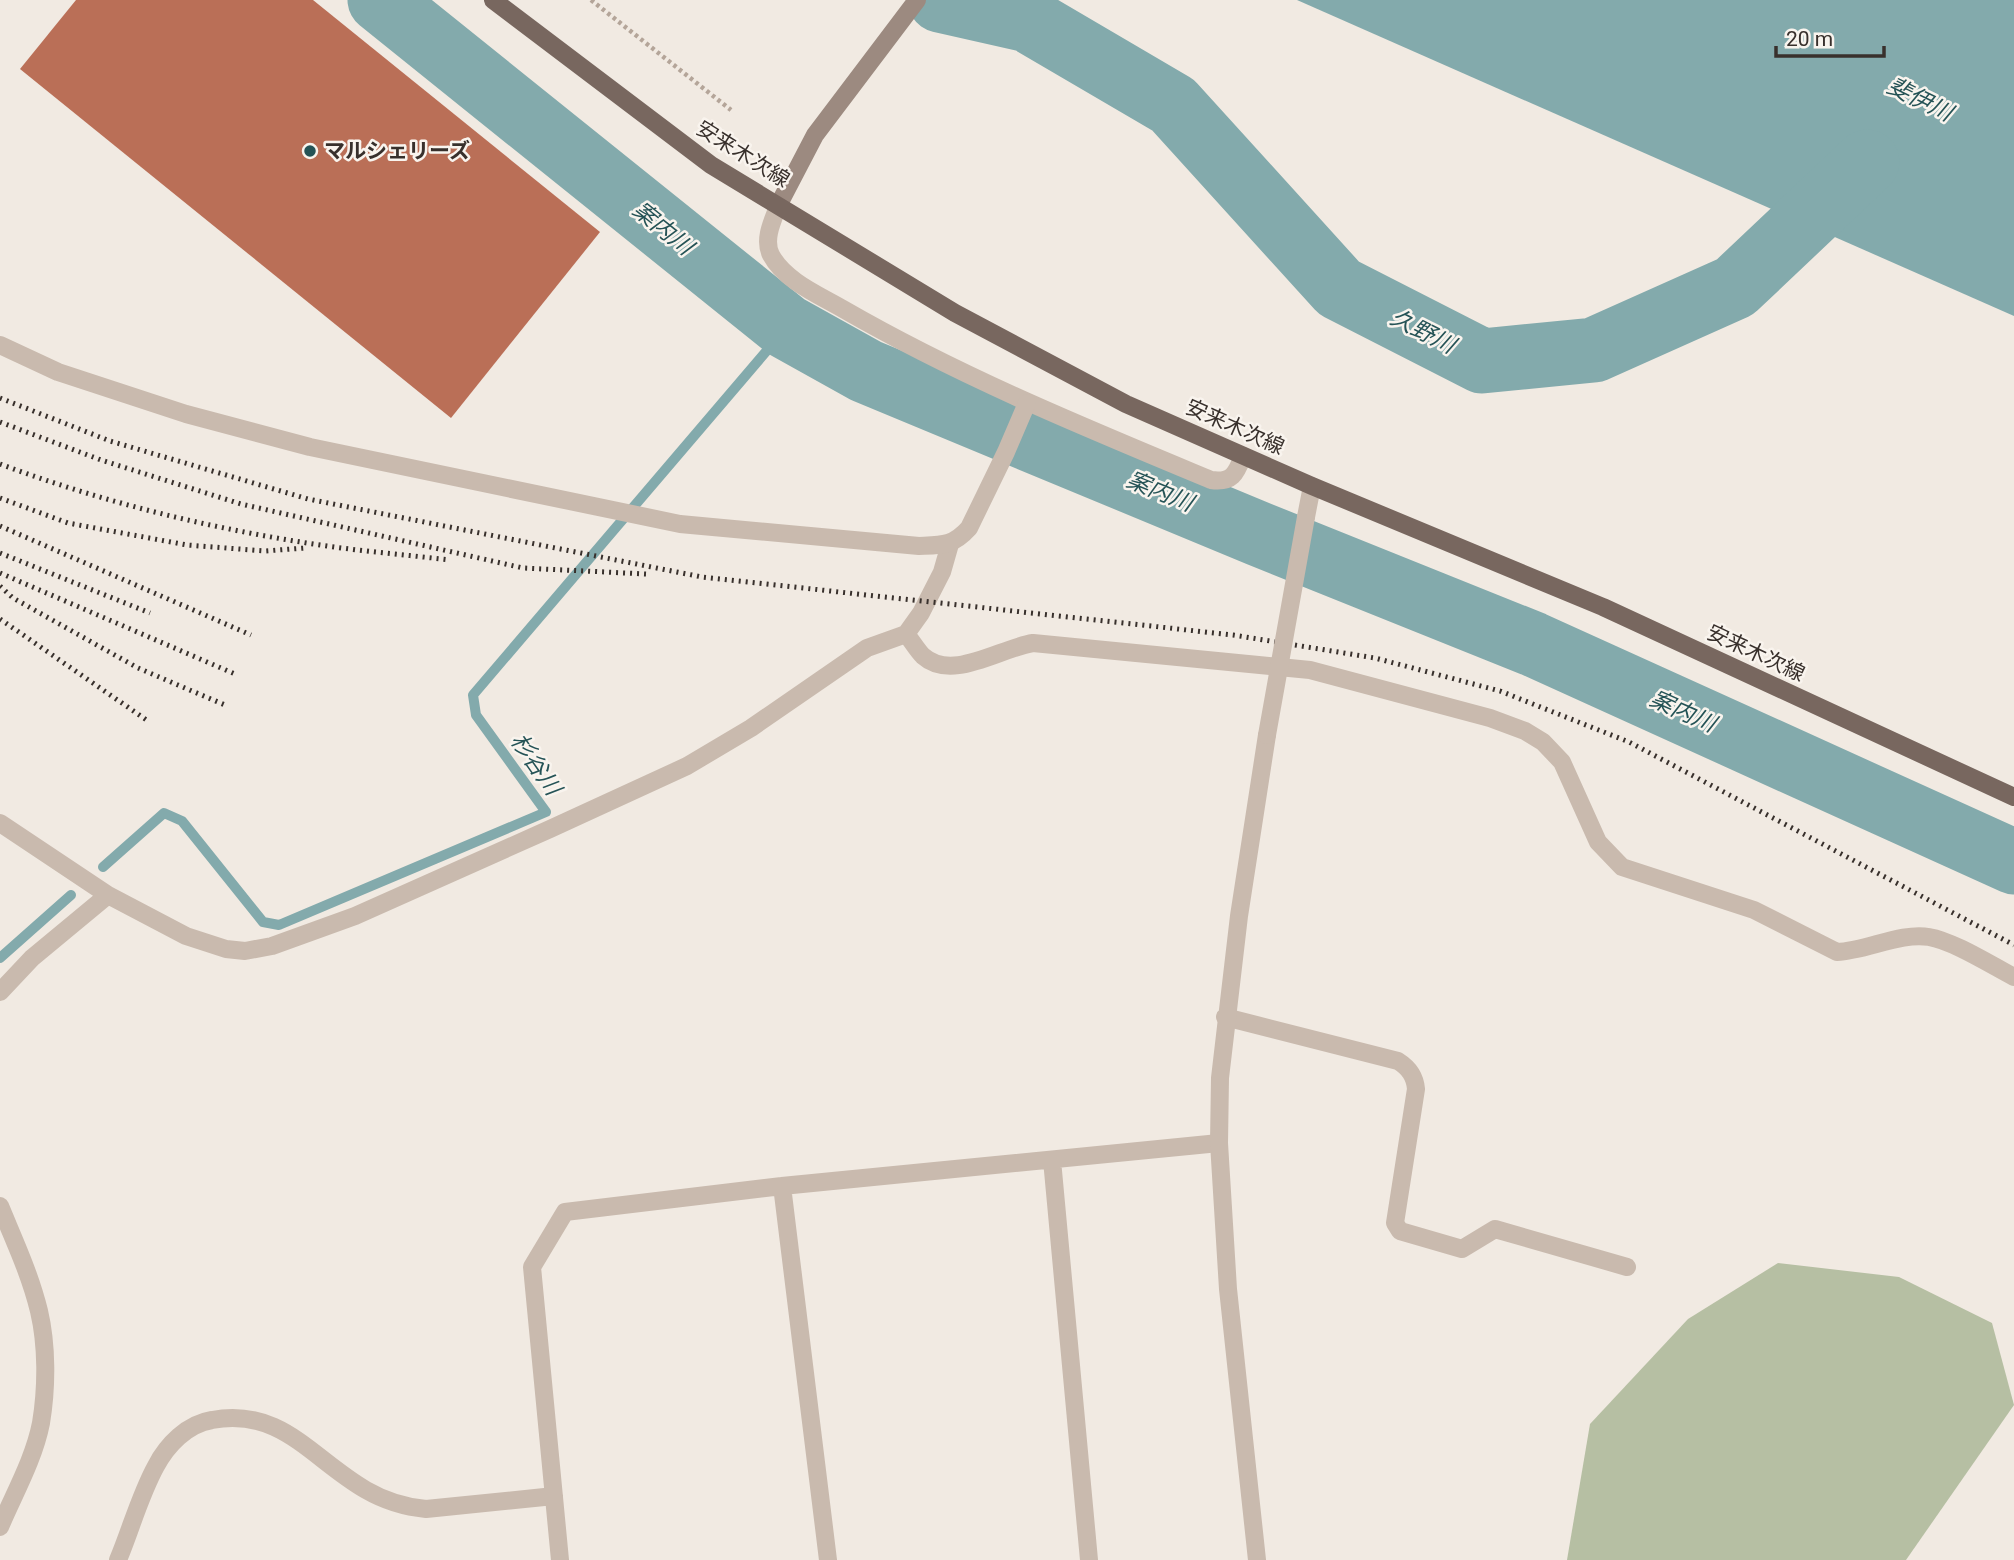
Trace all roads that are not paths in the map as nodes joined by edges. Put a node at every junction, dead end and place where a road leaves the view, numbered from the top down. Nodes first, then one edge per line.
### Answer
1 (493, 0) edge
2 (917, 0) edge
3 (779, 204) junction
4 (0, 345) edge
5 (1027, 403) junction
6 (1243, 456) junction
7 (1312, 486) junction
8 (950, 544) junction
9 (906, 634) junction
10 (2014, 797) edge
11 (0, 823) edge
12 (108, 895) junction
13 (2014, 977) edge
14 (0, 992) edge
15 (1226, 1017) junction
16 (1219, 1143) junction
17 (1052, 1160) junction
18 (782, 1186) junction
19 (0, 1206) edge
20 (1627, 1267) dead end
21 (554, 1496) junction
22 (0, 1527) edge
23 (118, 1560) edge
24 (560, 1560) edge
25 (828, 1560) edge
26 (1089, 1560) edge
27 (1257, 1560) edge

1 - 3 main road, 安来木次線
2 - 3 main road
3 - 5 street
3 - 6 main road, 安来木次線
4 - 8 street
5 - 6 street
5 - 8 street
6 - 7 main road, 安来木次線
7 - 10 main road, 安来木次線
7 - 15 street, bridge
8 - 9 street
9 - 12 street
9 - 13 street
11 - 12 street
12 - 14 street
15 - 16 street
15 - 20 street
16 - 17 street
16 - 27 street
17 - 18 street
17 - 26 street
18 - 21 street
18 - 25 street
19 - 22 street
21 - 23 street
21 - 24 street

